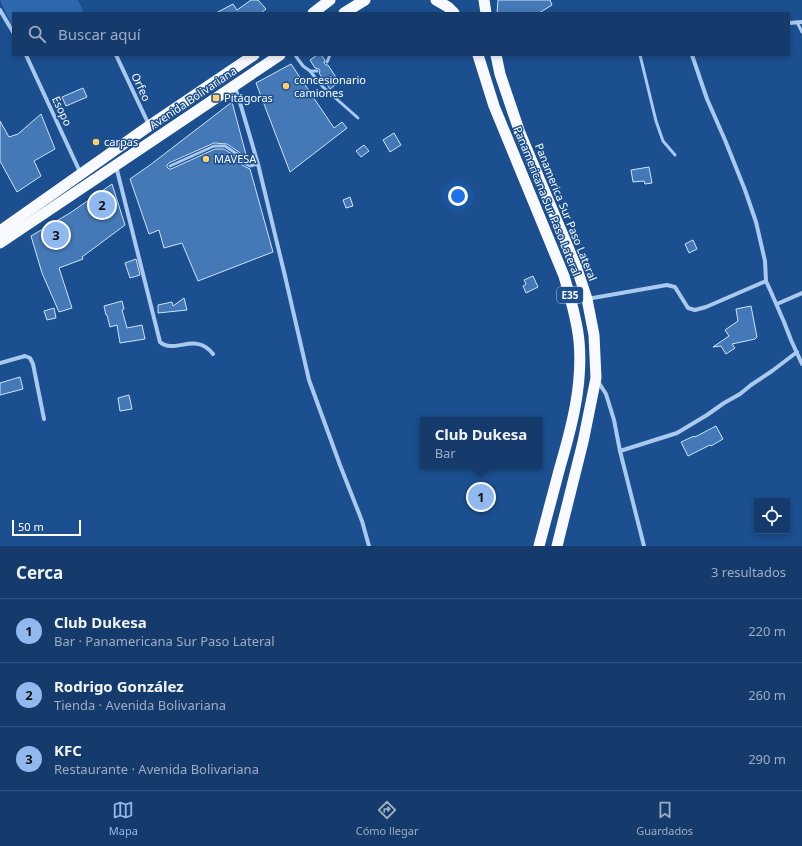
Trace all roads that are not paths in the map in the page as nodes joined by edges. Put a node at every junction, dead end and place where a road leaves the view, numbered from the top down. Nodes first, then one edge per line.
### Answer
1 (330, 0) edge
2 (365, 0) edge
3 (436, 0) edge
4 (484, 0) edge
5 (0, 10) edge
6 (314, 12) edge
7 (346, 12) edge
8 (453, 12) edge
9 (486, 12) edge
10 (800, 22) edge
11 (790, 23) edge
12 (12, 30) edge
13 (802, 32) edge
14 (26, 56) edge
15 (116, 56) edge
16 (253, 56) edge
17 (279, 56) edge
18 (296, 56) edge
19 (330, 56) edge
20 (478, 56) edge
21 (496, 56) edge
22 (640, 56) edge
23 (692, 56) edge
24 (327, 62) dead end
25 (310, 71) junction
26 (317, 71) dead end
27 (234, 86) junction
28 (358, 118) dead end
29 (149, 126) junction
30 (674, 155) dead end
31 (258, 164) junction
32 (116, 166) junction
33 (170, 166) dead end
34 (81, 174) junction
35 (0, 231) edge
36 (0, 243) edge
37 (766, 281) junction
38 (802, 293) edge
39 (587, 299) junction
40 (777, 304) junction
41 (796, 352) junction
42 (213, 354) dead end
43 (0, 363) edge
44 (802, 364) edge
45 (596, 378) junction
46 (44, 419) dead end
47 (620, 451) junction
48 (369, 546) edge
49 (539, 546) edge
50 (557, 546) edge
51 (644, 546) edge

1 - 6 highway
2 - 7 highway
3 - 8 highway
4 - 9 highway
5 - 12 street
10 - 11 street
10 - 13 lane
14 - 34 street, Esopo
15 - 29 street, Orfeo
16 - 29 highway, Avenida Bolivariana
17 - 27 highway, Avenida Bolivariana
18 - 25 lane
19 - 24 lane
20 - 49 highway, Panamericana Sur Paso Lateral / E35
21 - 39 highway, Panamerica Sur Paso Lateral / E35
22 - 30 lane
23 - 37 street
25 - 26 lane
25 - 28 lane
27 - 31 street
27 - 32 highway, Avenida Bolivariana
29 - 34 highway, Avenida Bolivariana
31 - 33 lane
31 - 48 street
32 - 36 highway, Avenida Bolivariana
32 - 42 street
34 - 35 highway, Avenida Bolivariana
37 - 39 street
37 - 40 street
38 - 40 street
39 - 45 highway, Panamerica Sur Paso Lateral / E35
40 - 41 street
41 - 44 street
41 - 47 street
43 - 46 street
45 - 47 street
45 - 50 highway, Panamerica Sur Paso Lateral / E35
47 - 51 street

